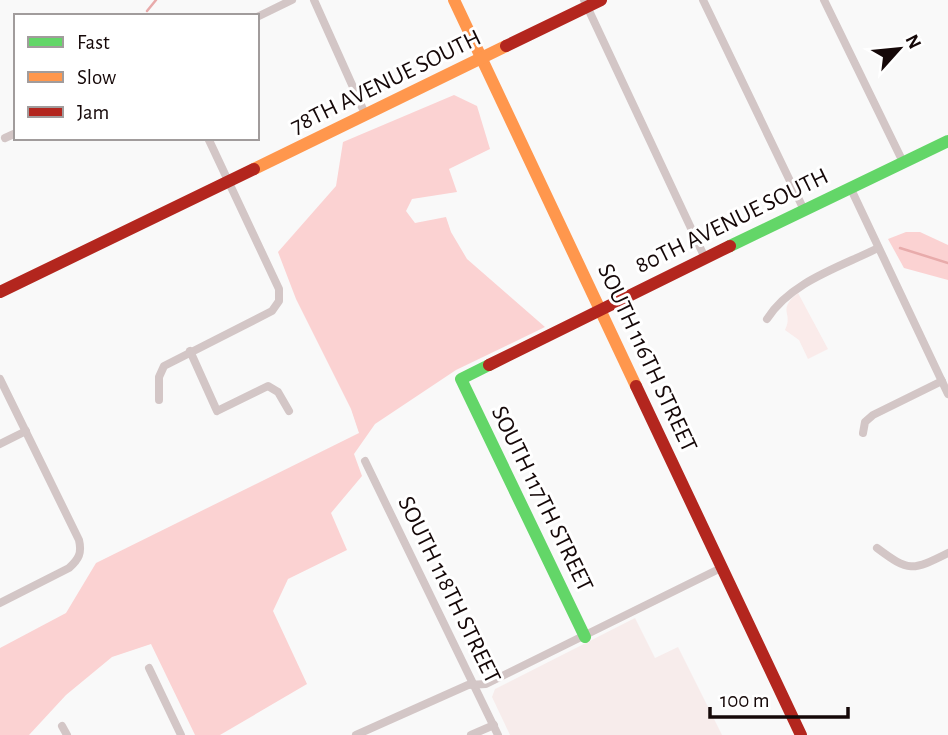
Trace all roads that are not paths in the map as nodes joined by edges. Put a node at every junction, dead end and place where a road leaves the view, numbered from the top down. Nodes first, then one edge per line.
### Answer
1 (292, 0) edge
2 (314, 0) edge
3 (454, 0) edge
4 (601, 0) edge
5 (704, 0) edge
6 (824, 0) edge
7 (585, 3) edge
8 (259, 16) edge
9 (481, 59) junction
10 (366, 116) junction
11 (14, 134) edge
12 (5, 138) dead end
13 (209, 140) edge
14 (948, 141) edge
15 (904, 162) junction
16 (228, 183) junction
17 (850, 187) junction
18 (804, 210) junction
19 (878, 248) junction
20 (705, 258) junction
21 (0, 292) edge
22 (601, 308) junction
23 (767, 319) dead end
24 (190, 351) junction
25 (0, 379) edge
26 (461, 379) joint
27 (942, 381) junction
28 (948, 394) edge
29 (159, 400) dead end
30 (289, 411) dead end
31 (26, 431) junction
32 (863, 432) dead end
33 (0, 444) edge
34 (365, 461) dead end
35 (877, 548) dead end
36 (948, 553) edge
37 (723, 567) junction
38 (0, 603) edge
39 (585, 637) junction
40 (149, 668) dead end
41 (473, 684) junction
42 (494, 725) junction
43 (181, 735) edge
44 (356, 735) edge
45 (471, 735) edge
46 (498, 735) edge
47 (801, 735) edge

1 - 8 street
2 - 10 street
3 - 9 street, SOUTH 116TH STREET
4 - 7 street, 78TH AVENUE SOUTH
5 - 18 street
6 - 15 street
7 - 9 street, 78TH AVENUE SOUTH
7 - 20 street
9 - 10 street, 78TH AVENUE SOUTH
9 - 22 street, SOUTH 116TH STREET
10 - 16 street, 78TH AVENUE SOUTH
11 - 12 street
13 - 16 street
14 - 15 street, 80TH AVENUE SOUTH
15 - 17 street, 80TH AVENUE SOUTH
16 - 21 street, 78TH AVENUE SOUTH
16 - 24 street
17 - 18 street, 80TH AVENUE SOUTH
17 - 19 street
18 - 20 street, 80TH AVENUE SOUTH
19 - 23 street
19 - 27 street
20 - 22 street, 80TH AVENUE SOUTH
22 - 26 street, 80TH AVENUE SOUTH
22 - 37 street, SOUTH 116TH STREET
24 - 29 street
24 - 30 street
25 - 31 street
26 - 39 street, SOUTH 117TH STREET
27 - 28 street
27 - 32 street
31 - 33 street
31 - 38 street
34 - 41 street, SOUTH 118TH STREET
35 - 36 street
37 - 39 street
37 - 47 street, SOUTH 116TH STREET
39 - 41 street
40 - 43 street
41 - 42 street, SOUTH 118TH STREET
41 - 44 street
42 - 45 street
42 - 46 street, SOUTH 118TH STREET

